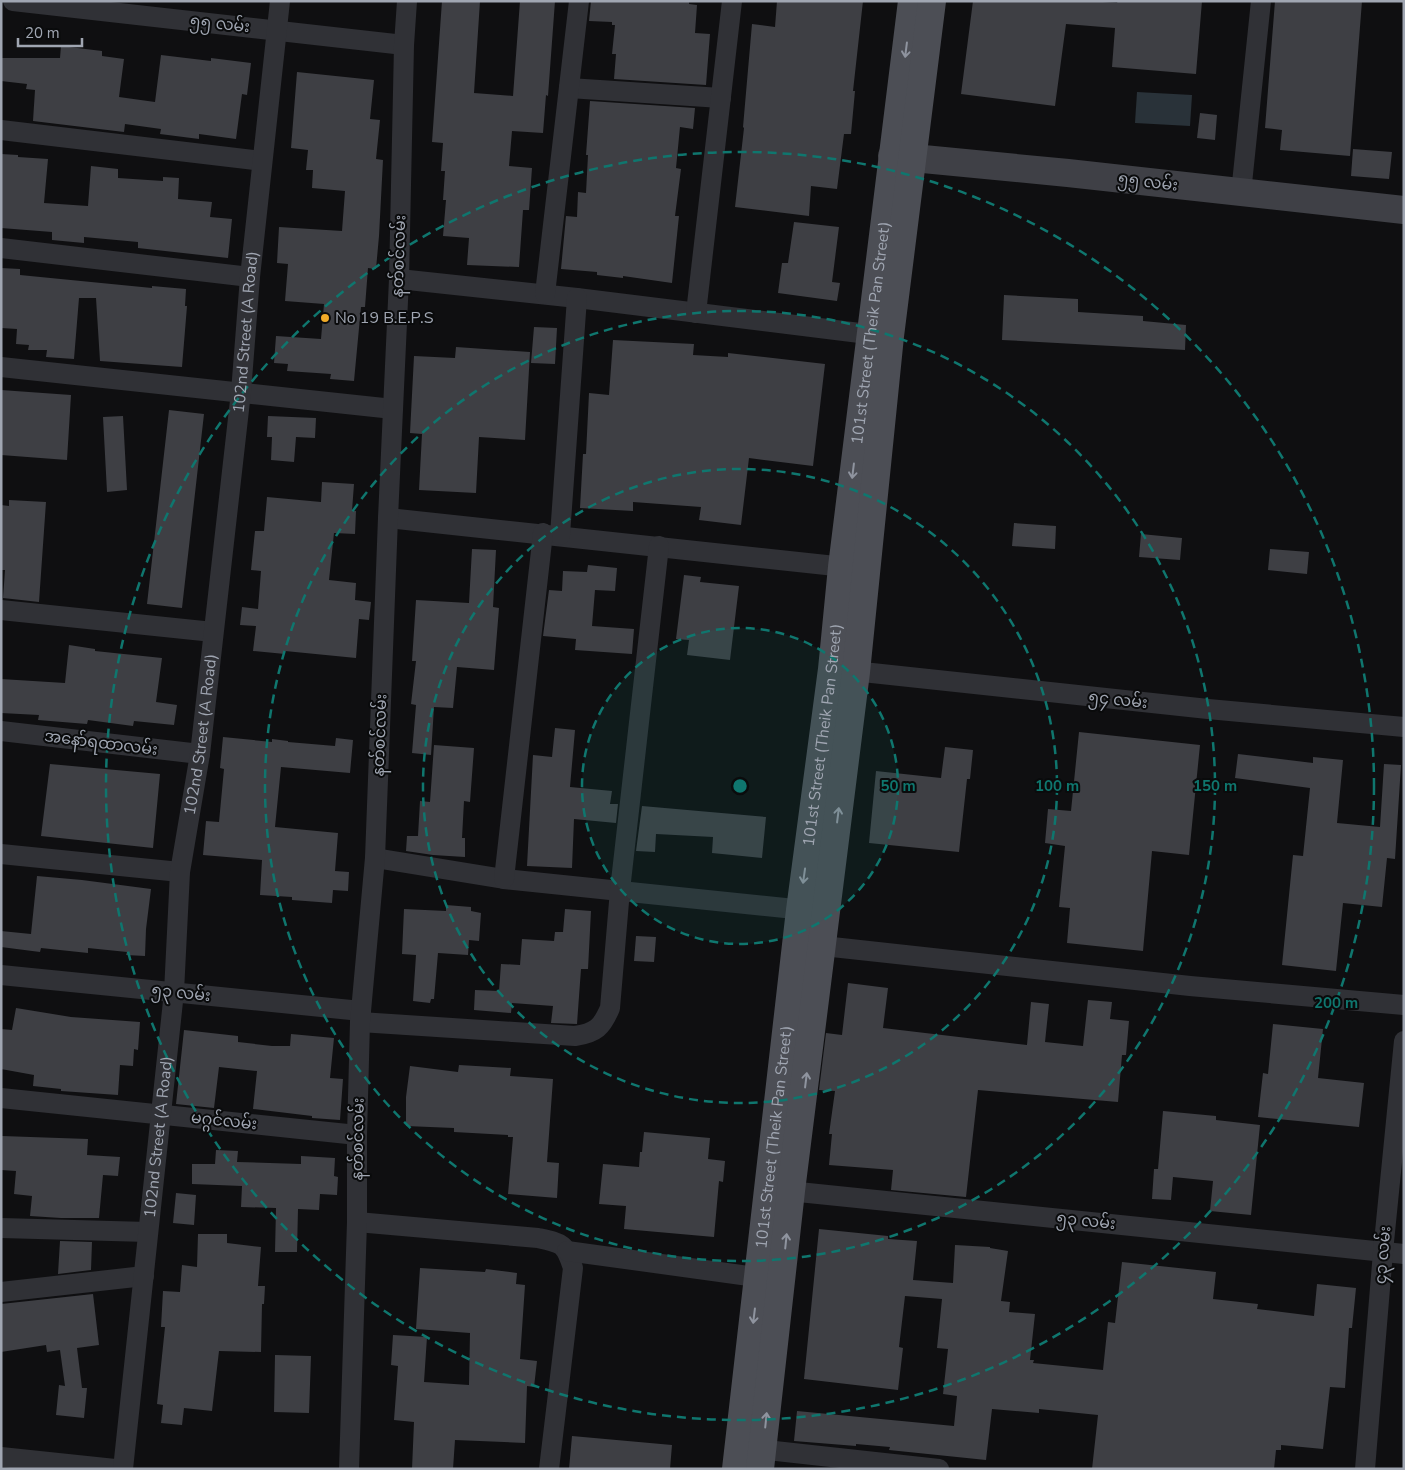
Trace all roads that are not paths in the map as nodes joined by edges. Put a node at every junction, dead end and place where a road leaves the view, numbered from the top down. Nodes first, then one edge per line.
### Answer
1 (13, 1) edge
2 (280, 1) edge
3 (407, 1) edge
4 (579, 1) edge
5 (732, 1) edge
6 (912, 1) edge
7 (932, 1) edge
8 (1261, 1) edge
9 (277, 30) junction
10 (404, 45) junction
11 (569, 88) junction
12 (721, 98) junction
13 (1, 130) edge
14 (902, 157) junction
15 (262, 161) junction
16 (1241, 193) junction
17 (1404, 210) edge
18 (1, 248) edge
19 (250, 277) junction
20 (399, 279) junction
21 (545, 294) junction
22 (577, 298) junction
23 (696, 313) junction
24 (880, 335) junction
25 (1, 367) edge
26 (241, 392) junction
27 (393, 409) junction
28 (388, 518) junction
29 (552, 534) junction
30 (659, 546) junction
31 (854, 568) junction
32 (1, 610) edge
33 (213, 632) junction
34 (844, 671) junction
35 (1404, 727) edge
36 (1, 731) edge
37 (200, 754) junction
38 (1, 854) edge
39 (375, 858) junction
40 (180, 872) junction
41 (504, 879) junction
42 (620, 890) junction
43 (813, 911) junction
44 (823, 946) junction
45 (1, 975) edge
46 (174, 992) junction
47 (1404, 1006) edge
48 (361, 1016) junction
49 (1404, 1041) edge
50 (1, 1098) edge
51 (161, 1115) junction
52 (357, 1135) junction
53 (780, 1190) junction
54 (357, 1222) junction
55 (1, 1228) edge
56 (148, 1232) junction
57 (568, 1251) junction
58 (1383, 1252) junction
59 (1404, 1254) edge
60 (144, 1276) junction
61 (770, 1278) junction
62 (1, 1292) edge
63 (1, 1457) edge
64 (749, 1458) edge
65 (115, 1469) edge
66 (123, 1469) edge
67 (349, 1469) edge
68 (549, 1469) edge
69 (938, 1469) edge
70 (1365, 1469) edge

1 - 9 street, ၅၅ လမ်း
2 - 9 street, 102nd Street (A Road)
3 - 10 street, နတ်စင်လမ်း
4 - 11 street
5 - 12 street
6 -> 14 main road, 101st Street (Theik Pan Street)
7 - 14 main road, 101st Street (Theik Pan Street)
8 - 16 street
9 - 10 street, ၅၅ လမ်း
9 - 15 street, 102nd Street (A Road)
10 - 20 street, နတ်စင်လမ်း
11 - 12 street
11 - 21 street
12 - 23 street
13 - 15 street
14 - 16 main road, ၅၅ လမ်း
14 - 24 main road, 101st Street (Theik Pan Street)
15 - 19 street, 102nd Street (A Road)
16 - 17 main road, ၅၅ လမ်း
18 - 19 street
19 - 26 street, 102nd Street (A Road)
20 - 21 street
20 - 27 street, နတ်စင်လမ်း
21 - 22 street
22 - 23 street
22 - 29 street
23 - 24 street
24 - 31 main road, 101st Street (Theik Pan Street)
25 - 26 street
26 - 27 street
26 - 33 street, 102nd Street (A Road)
27 - 28 street, နတ်စင်လမ်း
28 - 29 street
28 - 39 street, နတ်စင်လမ်း
29 - 30 street
29 - 41 street
30 - 31 street
30 - 42 street, ၅၃ လမ်း
31 - 34 main road, 101st Street (Theik Pan Street)
32 - 33 street
33 - 37 street, 102nd Street (A Road)
34 - 35 street, ၅၄ လမ်း
34 - 43 main road, 101st Street (Theik Pan Street)
36 - 37 street, အနော်ရထာလမ်း
37 - 40 street, 102nd Street (A Road)
38 - 40 street
39 - 41 street
39 - 48 street, နတ်စင်လမ်း
40 - 46 street, 102nd Street (A Road)
41 - 42 street
42 - 43 street
42 - 48 street, ၅၃ လမ်း
43 - 44 main road, 101st Street (Theik Pan Street)
43 - 53 main road, 101st Street (Theik Pan Street)
44 - 47 street
53 -> 44 main road, 101st Street (Theik Pan Street)
45 - 46 street, ၅၃ လမ်း
46 - 48 street, ၅၃ လမ်း
46 - 51 street, 102nd Street (A Road)
48 - 52 street, နတ်စင်လမ်း
49 - 58 street, ၄၃ လမ်း
50 - 51 street, မဂ္ဂင်လမ်း
51 - 52 street, မဂ္ဂင်လမ်း
51 - 56 street, 102nd Street (A Road)
52 - 54 street, နတ်စင်လမ်း
53 - 58 street, ၅၃ လမ်း
53 - 61 main road, 101st Street (Theik Pan Street)
54 - 57 street
54 - 67 street, နတ်စင်လမ်း
55 - 56 street
56 - 60 street, 102nd Street (A Road)
57 - 61 street
57 - 68 street
58 - 59 street, ၅၃ လမ်း
58 - 70 street, ၄၃ လမ်း
60 - 62 street
60 - 66 street, 102nd Street (A Road)
61 - 64 main road, 101st Street (Theik Pan Street)
63 - 65 street
64 - 69 street

